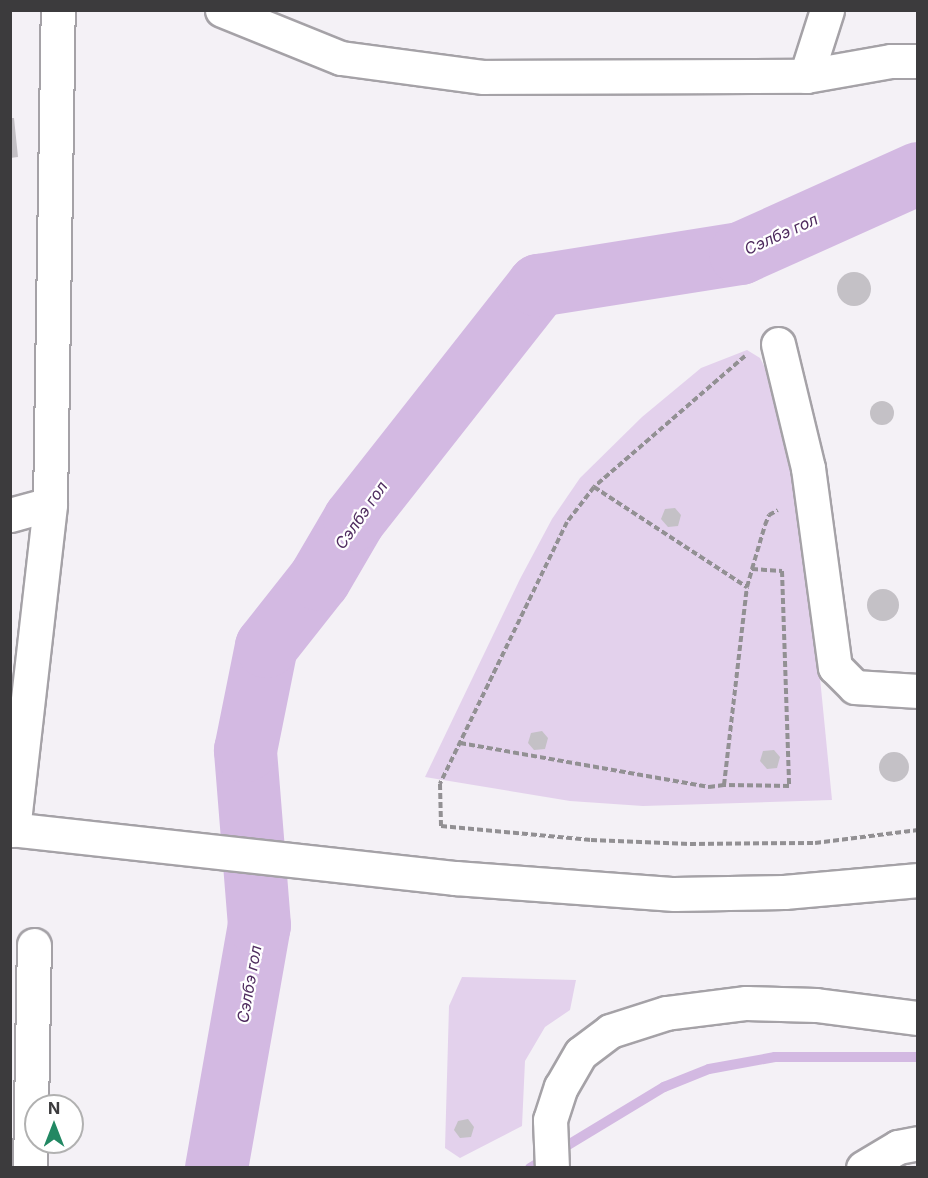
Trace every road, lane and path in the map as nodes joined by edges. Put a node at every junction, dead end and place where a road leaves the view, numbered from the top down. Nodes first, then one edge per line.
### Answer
1 (58, 10) edge
2 (222, 10) edge
3 (827, 10) edge
4 (918, 61) edge
5 (806, 76) junction
6 (763, 349) joint
7 (594, 487) junction
8 (50, 504) junction
9 (812, 506) junction
10 (10, 515) edge
11 (752, 569) junction
12 (747, 587) junction
13 (918, 691) edge
14 (460, 743) junction
15 (724, 785) junction
16 (12, 829) edge
17 (918, 830) edge
18 (918, 880) edge
19 (34, 945) dead end
20 (918, 1018) edge
21 (20, 1066) edge
22 (918, 1143) edge
23 (30, 1167) edge
24 (552, 1167) edge
25 (863, 1167) edge

1 - 8 street
2 - 5 street
3 - 5 street
4 - 5 street
6 - 7 path
6 - 9 street
7 - 12 path
7 - 14 path
8 - 10 street
8 - 16 street
9 - 11 path
9 - 13 street
11 - 12 path
11 - 15 path
12 - 15 path
14 - 15 path
14 - 17 path
16 - 18 street
19 - 21 street
20 - 24 street
21 - 23 street
22 - 25 street

